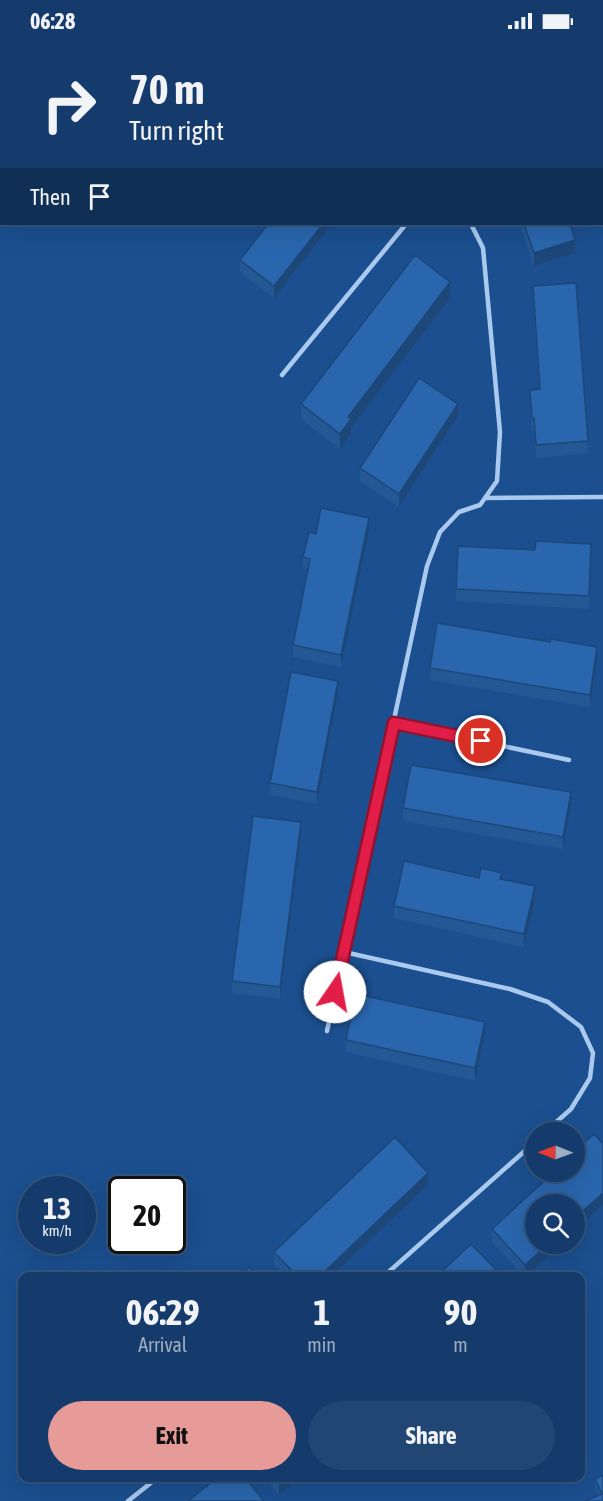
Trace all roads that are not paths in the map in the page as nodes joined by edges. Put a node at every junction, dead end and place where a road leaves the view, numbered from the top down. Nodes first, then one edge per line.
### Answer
1 (405, 225) edge
2 (472, 225) edge
3 (282, 375) dead end
4 (603, 496) edge
5 (485, 498) junction
6 (394, 723) junction
7 (569, 760) dead end
8 (344, 952) junction
9 (327, 1031) dead end
10 (557, 1122) edge
11 (525, 1151) edge
12 (389, 1272) edge
13 (152, 1482) edge
14 (128, 1501) edge

1 - 3 lane
2 - 5 lane
4 - 5 lane
5 - 6 lane
6 - 7 lane
6 - 8 lane
8 - 9 lane
8 - 10 lane
11 - 12 lane
13 - 14 lane

